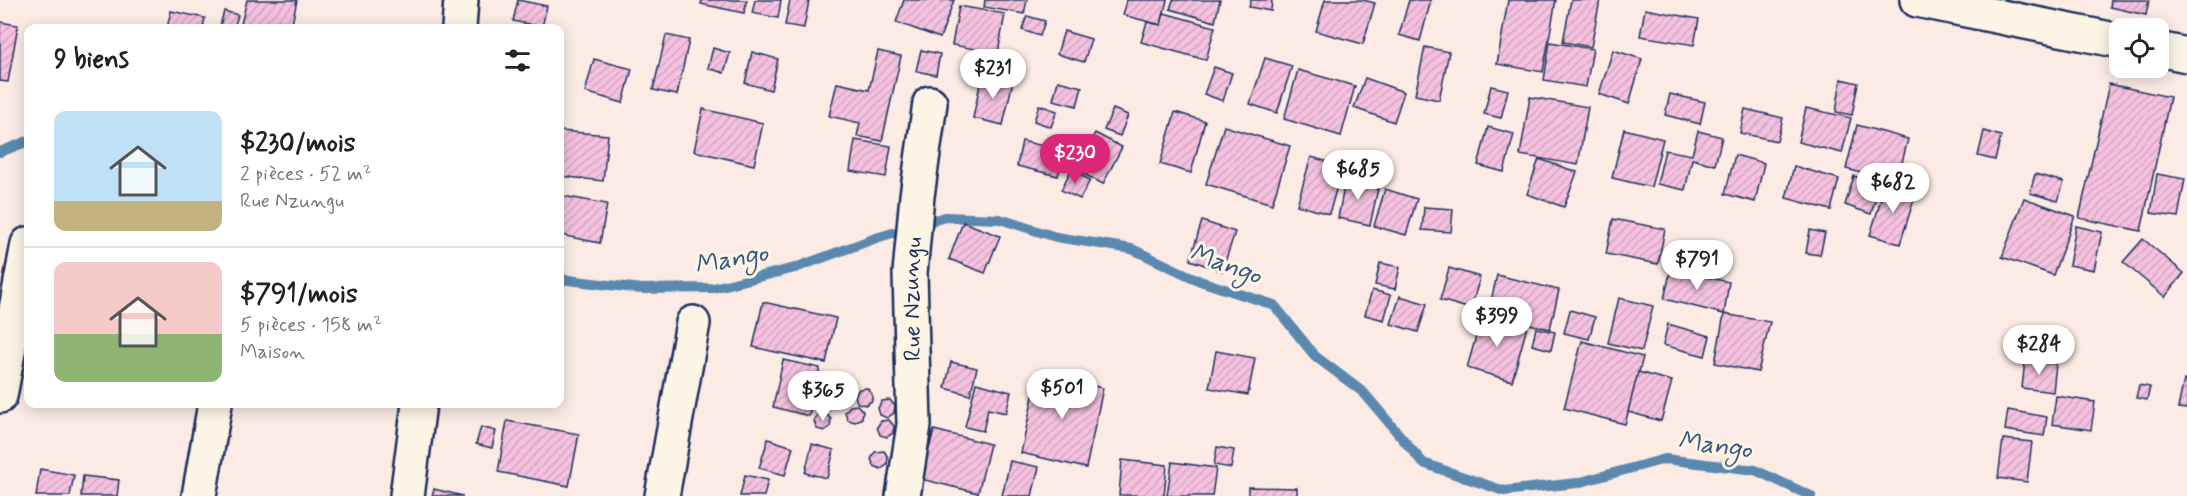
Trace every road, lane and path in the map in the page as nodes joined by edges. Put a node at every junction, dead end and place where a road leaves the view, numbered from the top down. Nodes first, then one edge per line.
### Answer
1 (461, 0) edge
2 (1917, 0) edge
3 (459, 24) edge
4 (2109, 39) edge
5 (2169, 51) edge
6 (2187, 55) edge
7 (930, 103) dead end
8 (24, 266) edge
9 (693, 323) dead end
10 (0, 396) edge
11 (213, 408) edge
12 (418, 408) edge
13 (199, 496) edge
14 (407, 496) edge
15 (662, 496) edge
16 (903, 496) edge

1 - 3 street
2 - 4 street
5 - 6 street
7 - 16 street, Rue Nzungu
8 - 10 street
9 - 15 street
11 - 13 street
12 - 14 street

